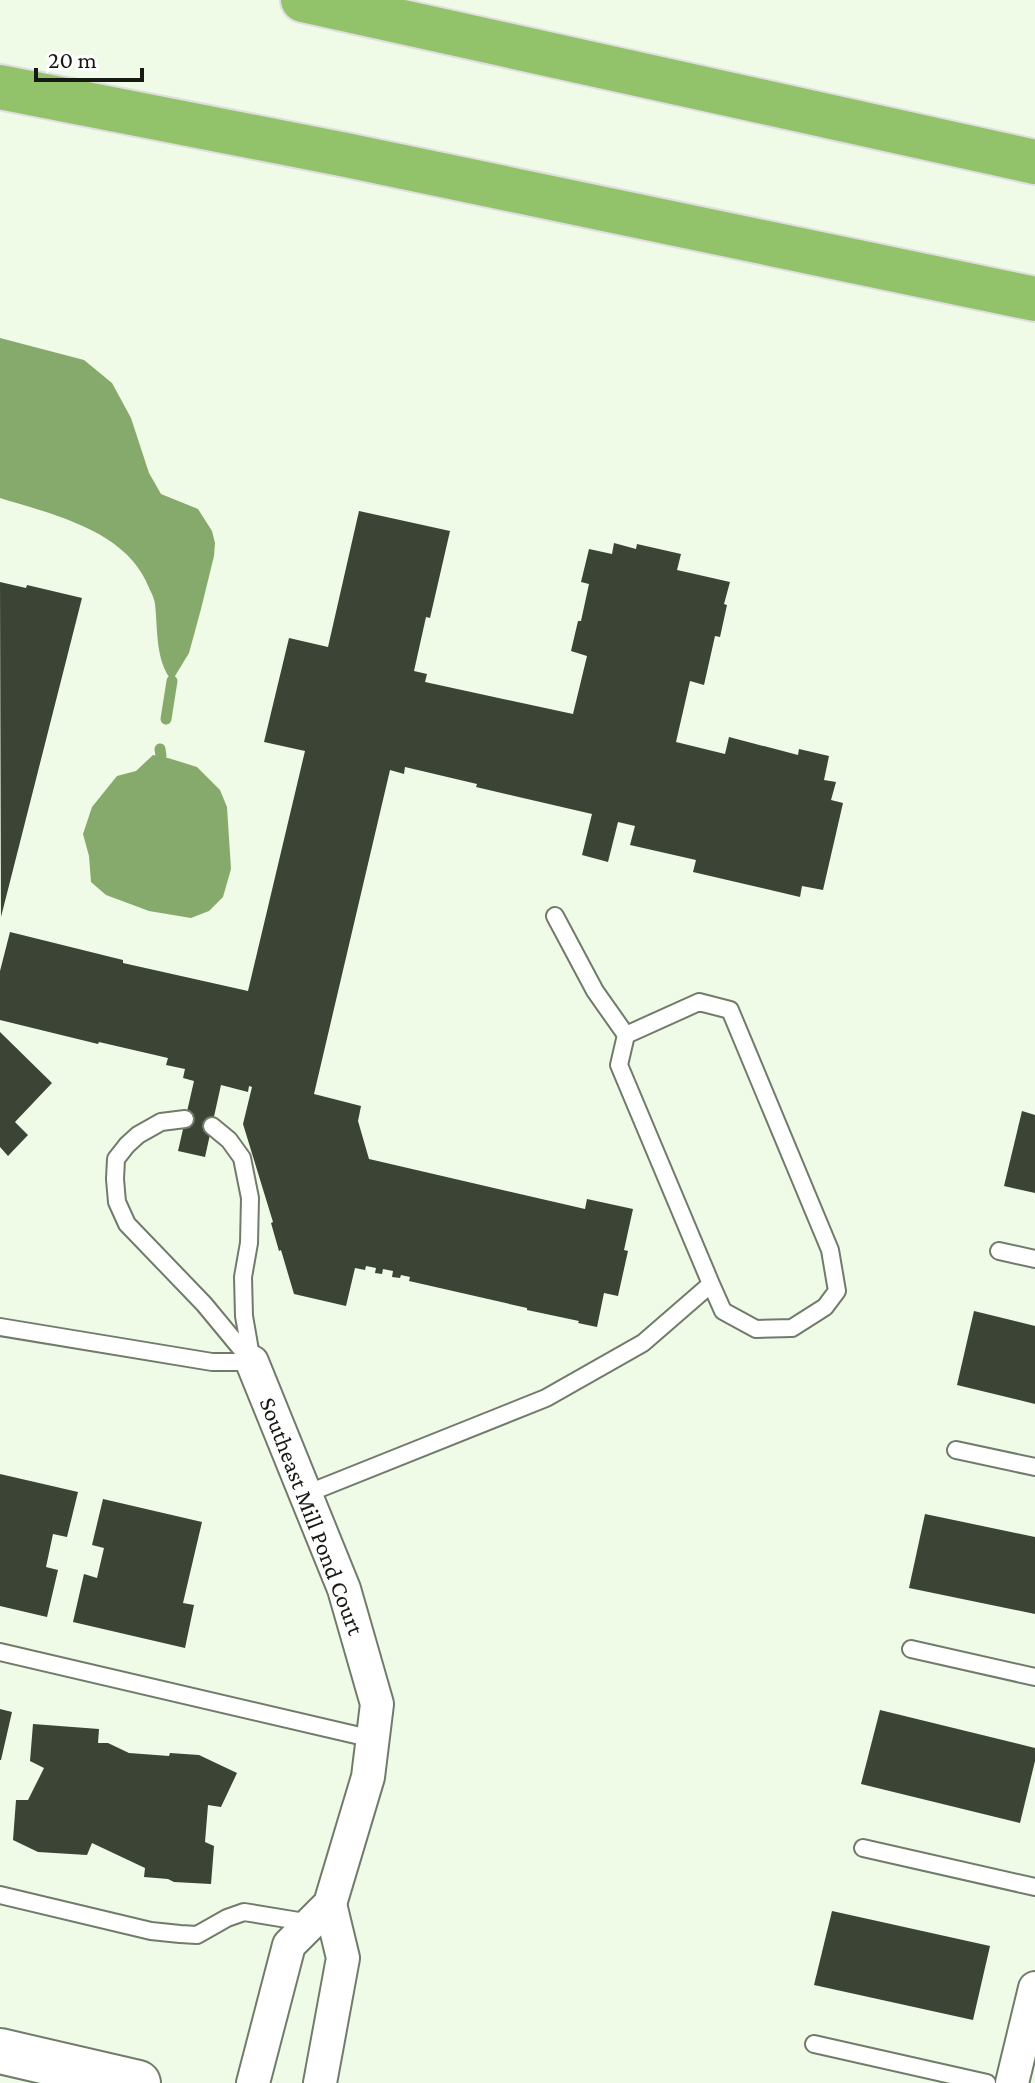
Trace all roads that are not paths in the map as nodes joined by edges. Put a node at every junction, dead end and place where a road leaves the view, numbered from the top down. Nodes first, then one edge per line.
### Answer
1 (303, 0) edge
2 (0, 87) edge
3 (1035, 162) edge
4 (1035, 299) edge
5 (555, 916) dead end
6 (626, 1035) junction
7 (185, 1119) dead end
8 (212, 1126) dead end
9 (999, 1251) dead end
10 (1035, 1259) edge
11 (711, 1284) junction
12 (0, 1327) edge
13 (252, 1362) junction
14 (956, 1450) dead end
15 (1035, 1467) edge
16 (306, 1494) junction
17 (911, 1649) dead end
18 (0, 1652) edge
19 (1035, 1677) edge
20 (373, 1739) junction
21 (863, 1848) dead end
22 (1035, 1887) edge
23 (0, 1895) edge
24 (321, 1914) junction
25 (1035, 1988) edge
26 (814, 2044) dead end
27 (0, 2051) edge
28 (138, 2083) edge
29 (253, 2083) edge
30 (320, 2083) edge
31 (987, 2083) edge
32 (1012, 2083) edge

1 - 3 highway
2 - 4 highway
5 - 6 lane
6 - 11 lane
6 - 11 lane
7 - 13 lane
8 - 13 lane
9 - 10 lane
11 - 16 lane
12 - 13 lane
13 - 16 street, Southeast Mill Pond Court
14 - 15 lane
16 - 20 street, Southeast Mill Pond Court
17 - 19 lane
18 - 20 lane
20 - 24 street, Southeast Mill Pond Court
21 - 22 lane
23 - 24 lane
24 - 29 street, Southeast Mill Pond Court
24 - 30 street
25 - 32 street
26 - 31 lane
27 - 28 main road

